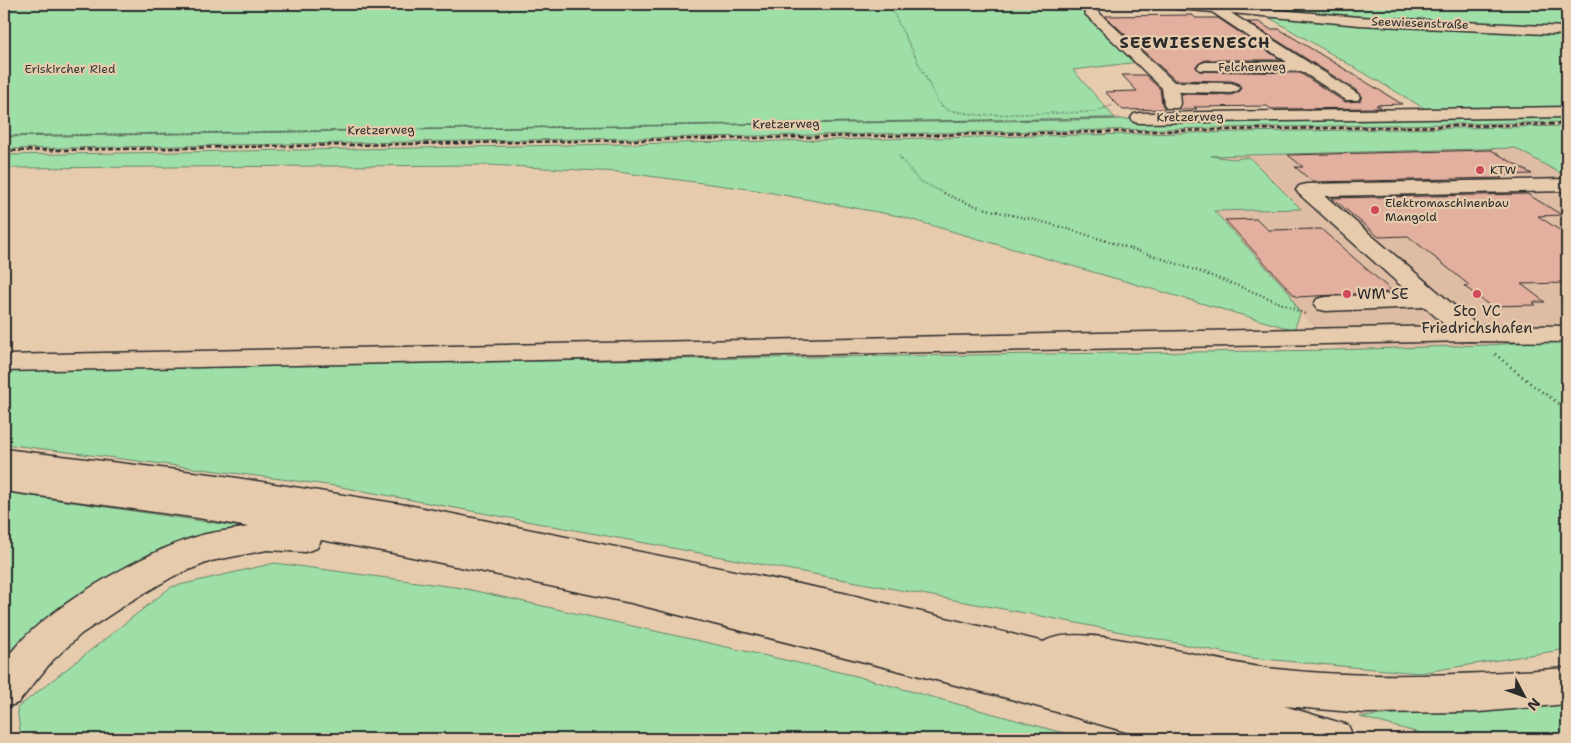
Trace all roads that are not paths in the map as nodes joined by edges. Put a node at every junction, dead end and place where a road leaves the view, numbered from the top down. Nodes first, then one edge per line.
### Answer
1 (1096, 4) edge
2 (1168, 4) edge
3 (1213, 7) junction
4 (1567, 30) edge
5 (1302, 66) junction
6 (1170, 87) junction
7 (1231, 88) junction
8 (1352, 97) dead end
9 (1155, 105) dead end
10 (1567, 112) edge
11 (1266, 115) junction
12 (1140, 118) road end
13 (1567, 184) edge
14 (1432, 299) junction
15 (1317, 310) road end
16 (1470, 332) junction
17 (1567, 334) edge
18 (4, 363) edge
19 (4, 460) edge
20 (4, 480) edge
21 (394, 540) junction
22 (1016, 652) junction
23 (1567, 686) edge
24 (4, 690) edge
25 (1221, 739) edge
26 (1333, 739) edge

1 - 6 street
2 - 3 street, Seewiesenstraße
3 - 4 street, Seewiesenstraße
3 - 5 street, Seewiesenstraße
5 - 7 street, Felchenweg
5 - 8 street, Seewiesenstraße
6 - 7 street, Felchenweg
6 - 9 street
7 - 11 street, Felchenweg
10 - 11 street, Kretzerweg
11 - 12 street, Kretzerweg
13 - 14 street
14 - 15 street
14 - 16 street
16 - 17 street
16 - 18 street
19 - 22 street
20 - 21 street
21 - 24 street
21 - 25 street
22 - 23 street
22 - 26 street

